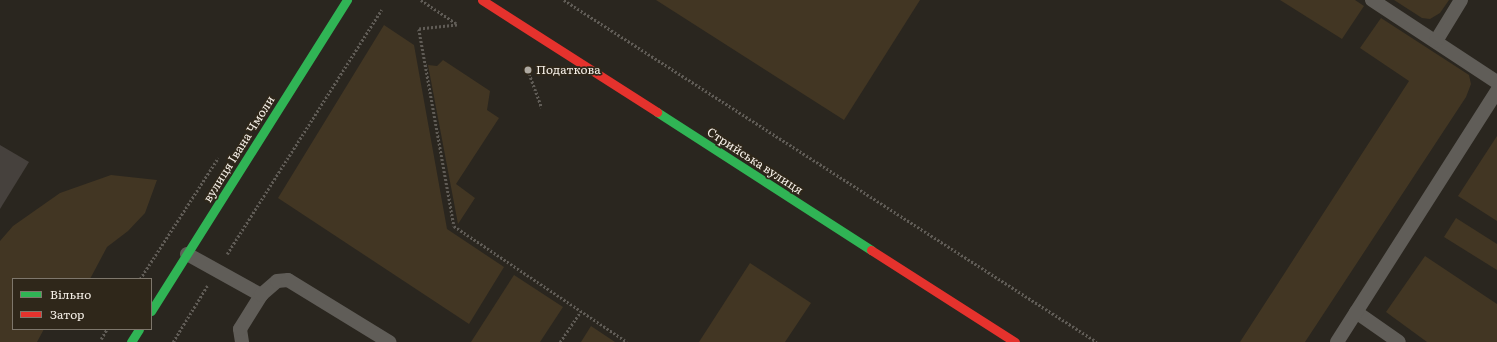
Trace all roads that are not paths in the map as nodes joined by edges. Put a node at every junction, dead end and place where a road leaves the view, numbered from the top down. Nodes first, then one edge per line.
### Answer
1 (347, 0) edge
2 (482, 0) edge
3 (1372, 0) edge
4 (1461, 0) edge
5 (1436, 41) junction
6 (1497, 82) edge
7 (1497, 91) edge
8 (187, 254) junction
9 (261, 295) junction
10 (152, 309) edge
11 (1356, 312) junction
12 (139, 330) edge
13 (131, 342) edge
14 (242, 342) edge
15 (389, 342) edge
16 (1015, 342) edge
17 (1337, 342) edge
18 (1399, 342) edge

1 - 8 main road, вулиця Івана Чмоли
2 - 16 main road, Стрийська вулиця
3 - 5 lane
4 - 5 lane
5 - 6 lane
7 - 11 lane
8 - 9 lane
8 - 10 main road, вулиця Івана Чмоли
9 - 14 lane
9 - 15 lane
11 - 17 lane
11 - 18 lane
12 - 13 main road

